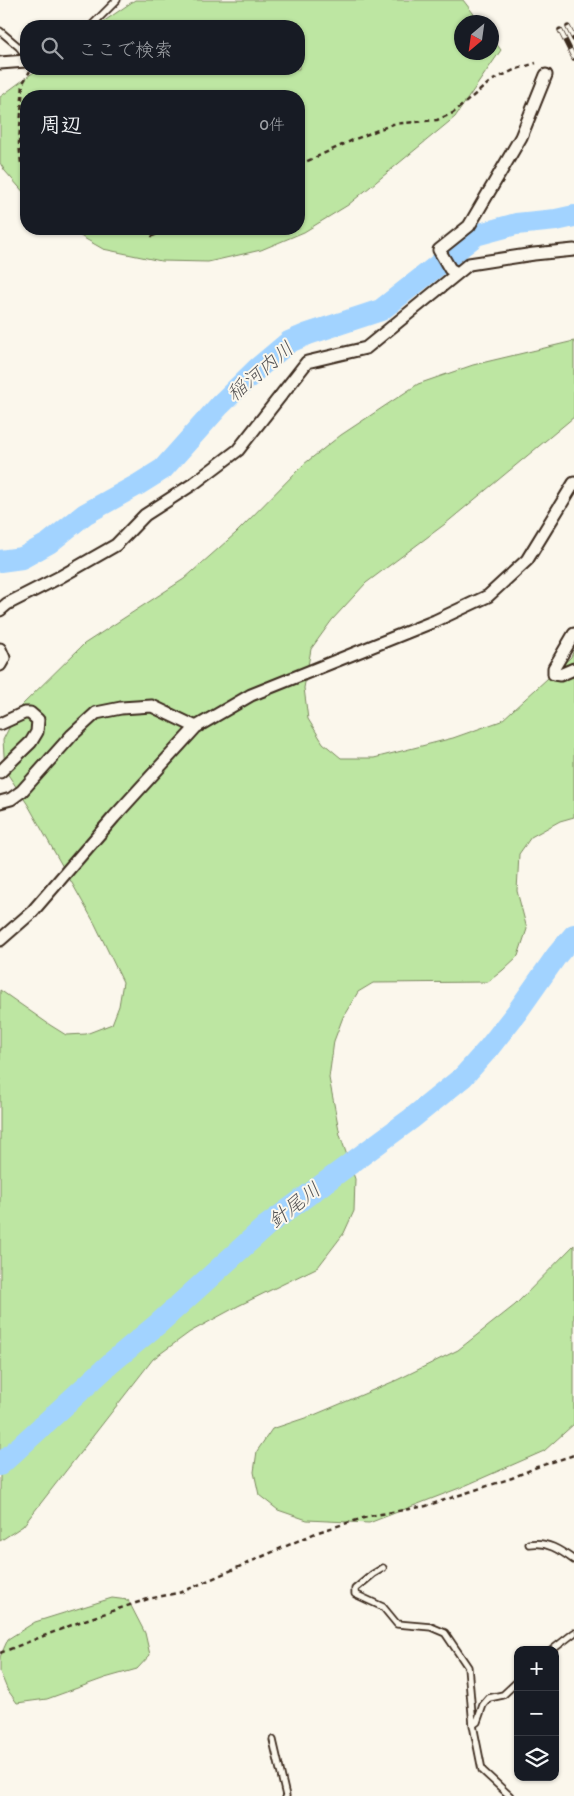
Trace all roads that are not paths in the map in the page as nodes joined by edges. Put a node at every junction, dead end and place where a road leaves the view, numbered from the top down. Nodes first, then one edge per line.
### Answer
1 (117, 0) edge
2 (97, 20) edge
3 (0, 31) edge
4 (20, 48) edge
5 (20, 61) edge
6 (0, 63) edge
7 (546, 75) dead end
8 (574, 250) edge
9 (453, 271) junction
10 (574, 483) edge
11 (0, 610) edge
12 (574, 634) edge
13 (0, 649) edge
14 (0, 665) edge
15 (574, 670) edge
16 (0, 724) edge
17 (196, 727) junction
18 (0, 772) edge
19 (0, 802) edge
20 (0, 940) edge
21 (529, 1544) dead end
22 (574, 1560) edge
23 (383, 1568) dead end
24 (574, 1633) edge
25 (557, 1646) edge
26 (514, 1685) edge
27 (474, 1725) junction
28 (273, 1740) dead end
29 (286, 1796) edge
30 (510, 1796) edge

1 - 2 lane
3 - 4 lane
5 - 6 street
7 - 9 street
8 - 9 street
9 - 11 street
10 - 17 street
12 - 15 street
13 - 14 street
16 - 18 street
17 - 19 street
17 - 20 street
21 - 22 lane
23 - 27 lane
24 - 25 lane
26 - 27 lane
27 - 30 lane
28 - 29 lane

